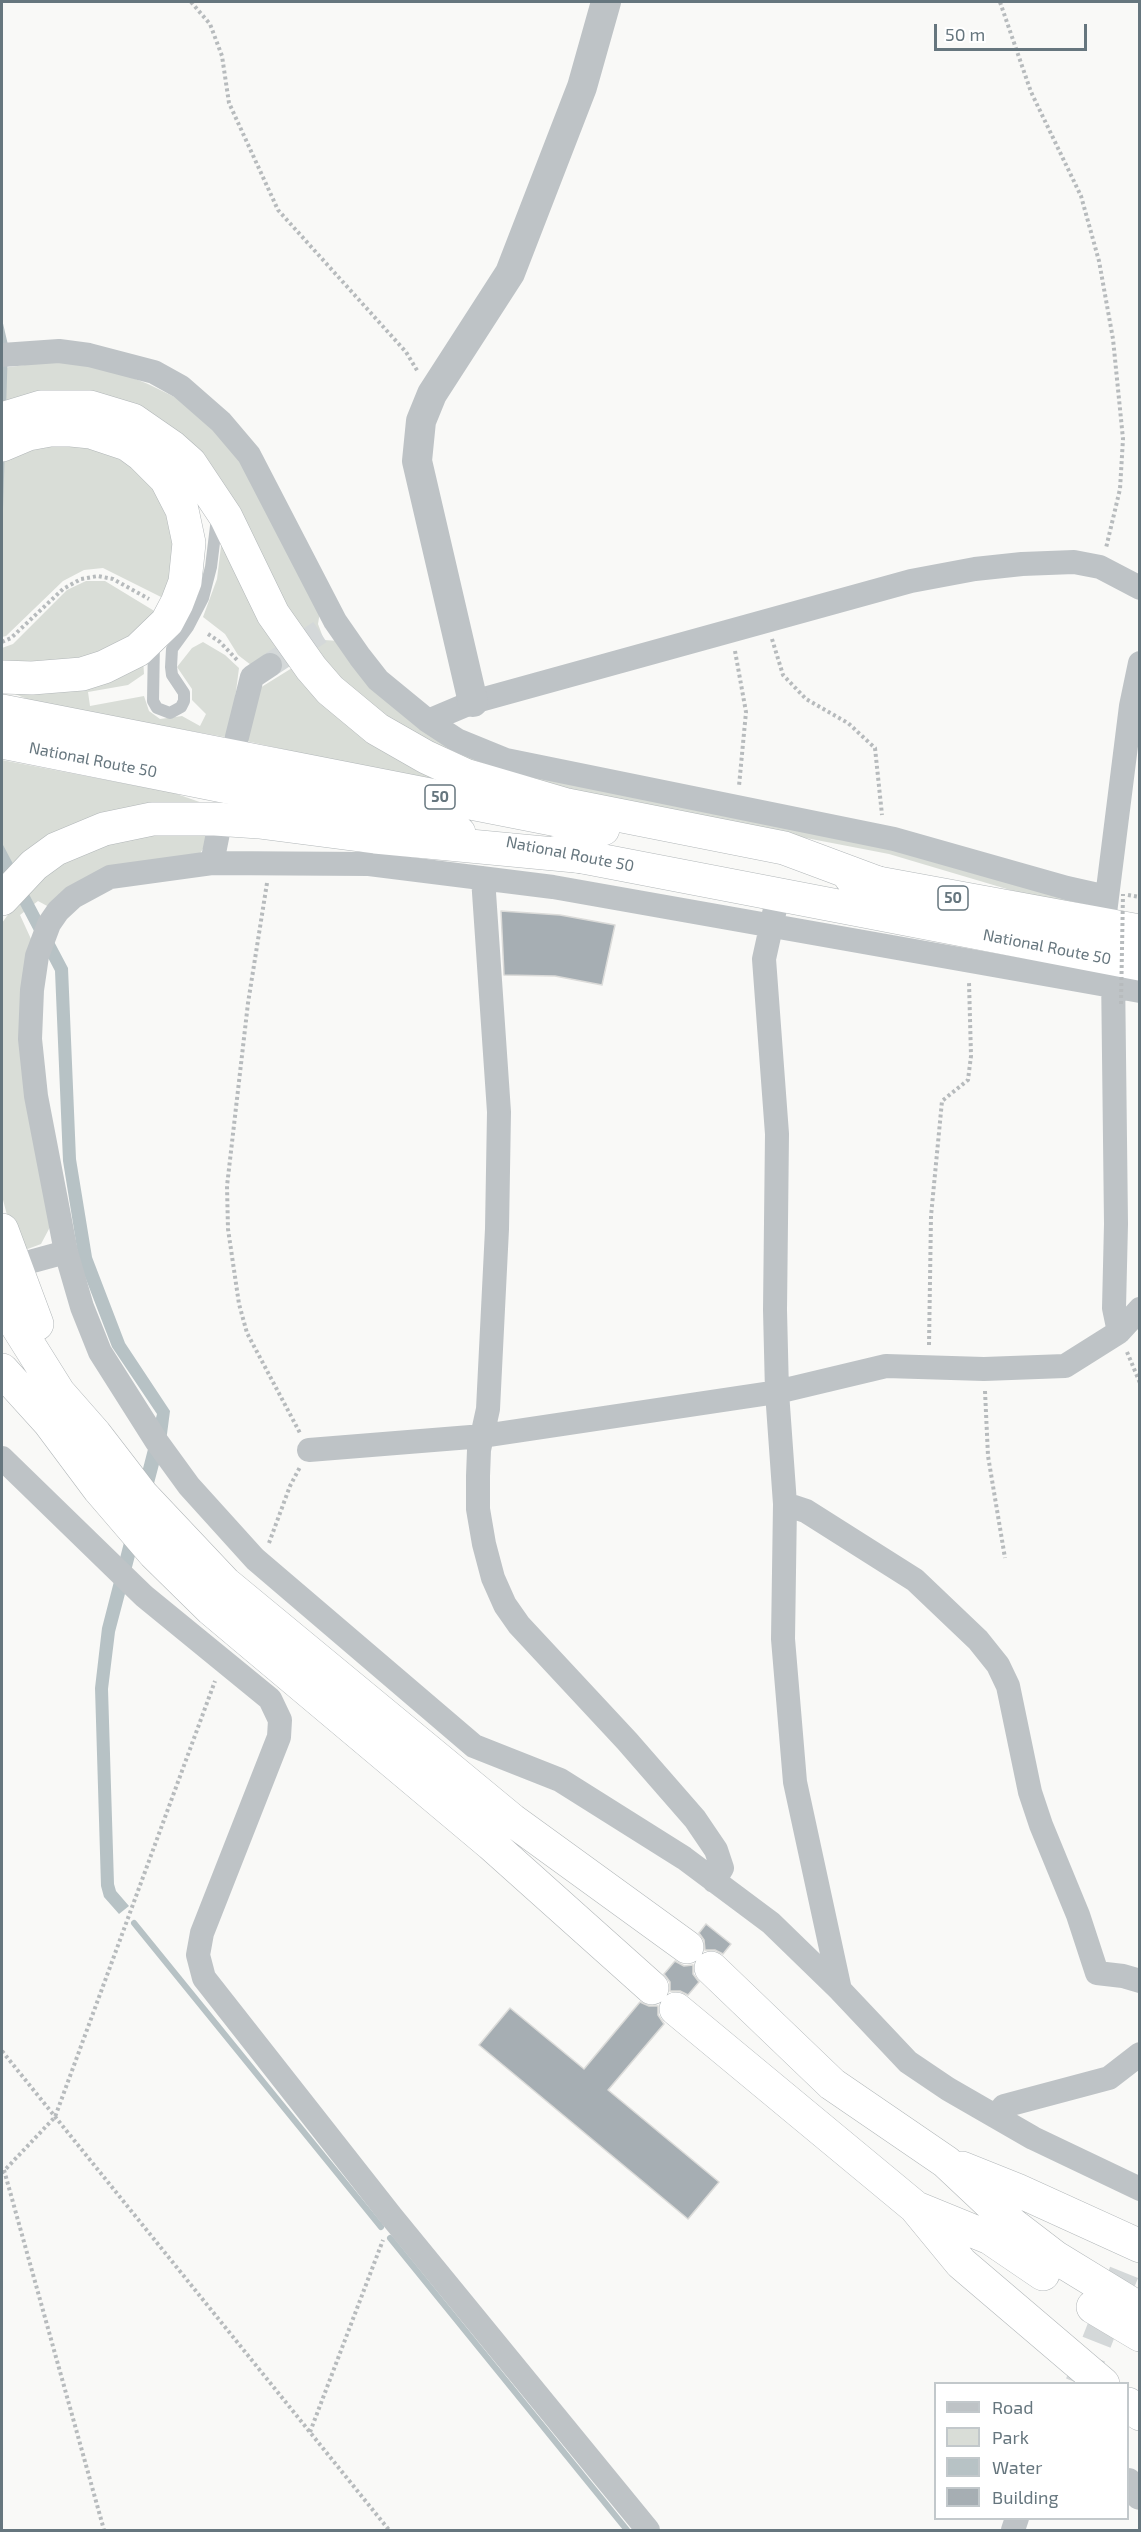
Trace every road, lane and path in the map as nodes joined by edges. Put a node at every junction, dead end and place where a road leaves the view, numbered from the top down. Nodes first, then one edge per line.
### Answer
1 (191, 2) edge
2 (606, 2) edge
3 (1000, 2) edge
4 (2, 355) edge
5 (432, 394) junction
6 (2, 418) edge
7 (2, 445) edge
8 (218, 505) junction
9 (1100, 567) junction
10 (1140, 588) edge
11 (157, 604) dead end
12 (767, 621) junction
13 (732, 630) junction
14 (208, 634) dead end
15 (153, 638) junction
16 (2, 642) edge
17 (1140, 663) edge
18 (261, 671) joint
19 (2, 677) edge
20 (473, 702) junction
21 (2, 711) edge
22 (428, 721) junction
23 (237, 736) dead end
24 (2, 742) edge
25 (737, 808) junction
26 (219, 833) dead end
27 (884, 837) junction
28 (586, 858) junction
29 (271, 862) junction
30 (212, 863) junction
31 (483, 878) junction
32 (878, 883) junction
33 (2, 899) edge
34 (1111, 905) junction
35 (775, 910) junction
36 (1140, 931) edge
37 (968, 959) junction
38 (1125, 981) edge
39 (2, 1230) edge
40 (66, 1252) junction
41 (33, 1262) dead end
42 (2, 1295) edge
43 (1140, 1309) edge
44 (2, 1331) edge
45 (1119, 1332) junction
46 (928, 1367) junction
47 (984, 1369) junction
48 (2, 1371) edge
49 (1140, 1383) edge
50 (777, 1392) junction
51 (49, 1422) junction
52 (95, 1434) junction
53 (483, 1436) junction
54 (309, 1450) junction
55 (2, 1458) edge
56 (785, 1504) junction
57 (1005, 1558) dead end
58 (255, 1559) junction
59 (222, 1661) junction
60 (714, 1881) junction
61 (1140, 1981) edge
62 (652, 1988) dead end
63 (840, 1990) junction
64 (676, 2009) dead end
65 (2, 2051) edge
66 (1140, 2054) edge
67 (996, 2116) junction
68 (55, 2117) junction
69 (946, 2162) junction
70 (3, 2171) edge
71 (1140, 2189) edge
72 (915, 2207) junction
73 (391, 2216) junction
74 (1140, 2247) edge
75 (1140, 2309) edge
76 (1140, 2335) edge
77 (1101, 2382) edge
78 (310, 2433) junction
79 (1129, 2484) edge
80 (1140, 2495) edge
81 (104, 2530) edge
82 (389, 2530) edge
83 (648, 2530) edge

1 - 5 path
2 - 5 street
3 - 9 path
4 - 22 street
5 - 20 street
6 - 8 highway
7 - 15 highway
8 - 15 lane
8 - 32 highway
9 - 10 street
9 - 12 street
11 - 16 path
12 - 13 street
12 - 27 path
13 - 20 street
13 - 25 path
14 - 18 path
15 - 19 highway
17 - 34 street
18 - 23 street
20 - 22 street
21 - 32 highway, National Route 50 / 50
22 - 25 street
24 - 28 highway, National Route 50 / 50
25 - 27 street
26 - 30 street
27 - 34 street
28 - 33 highway
28 - 35 highway, National Route 50 / 50
29 - 30 street
29 - 31 street
29 - 54 path
30 - 40 street
31 - 35 street
31 - 53 street
32 - 34 highway, National Route 50 / 50
34 - 36 highway, National Route 50 / 50
34 - 38 path, bridge
35 - 37 street
35 - 38 highway, National Route 50 / 50
35 - 50 street
37 - 38 street
37 - 46 path
38 - 45 street
39 - 52 highway
40 - 41 street
40 - 58 street
42 - 52 highway
43 - 45 street
44 - 51 highway
45 - 47 street
45 - 49 path
46 - 47 street
46 - 50 street
47 - 57 path
48 - 51 highway
50 - 53 street
50 - 56 street
51 - 62 highway
52 - 69 highway
53 - 54 street
53 - 60 street
54 - 58 path
55 - 59 street
56 - 61 street
56 - 63 street
58 - 60 street
59 - 68 path
59 - 73 street
60 - 63 street
63 - 67 street
64 - 72 highway
65 - 68 path
66 - 67 street
67 - 71 street
68 - 70 path
68 - 78 path
69 - 74 highway
69 - 75 highway
70 - 81 path
72 - 76 highway
72 - 77 highway
73 - 78 path
73 - 83 street
78 - 82 path
79 - 80 street

